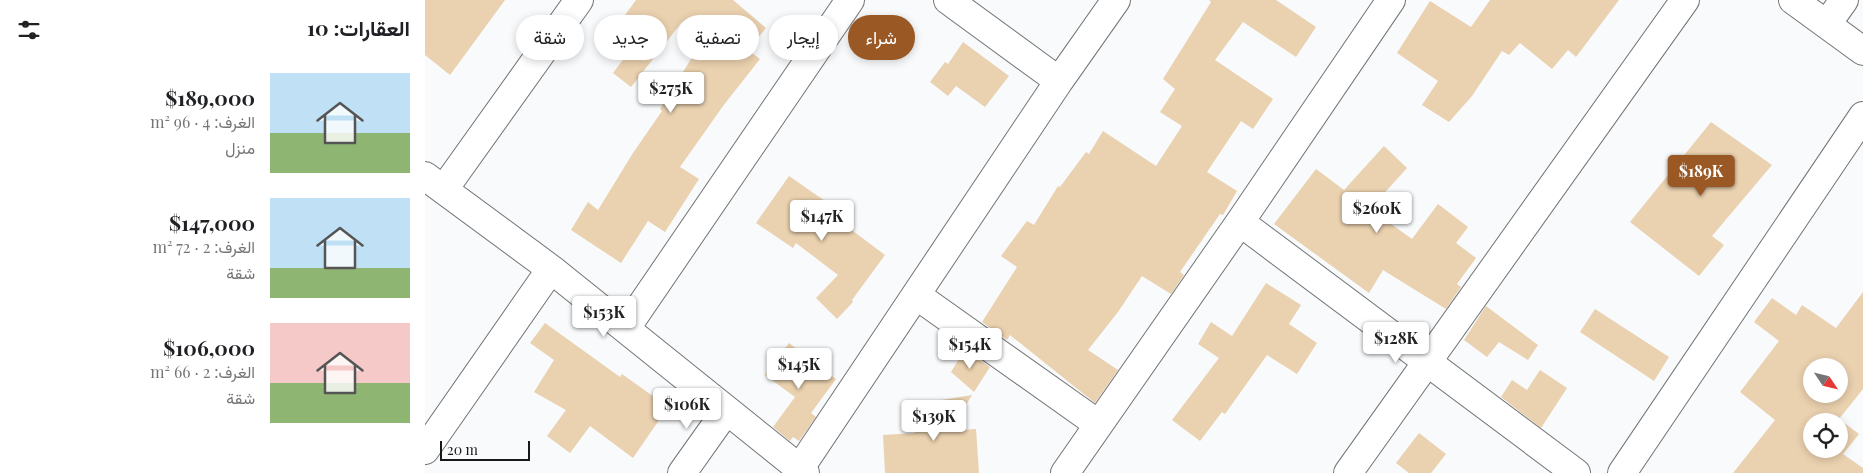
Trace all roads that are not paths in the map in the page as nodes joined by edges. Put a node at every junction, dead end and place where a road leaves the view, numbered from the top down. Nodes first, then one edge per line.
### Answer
1 (579, 0) edge
2 (850, 0) edge
3 (948, 0) edge
4 (1116, 0) edge
5 (1391, 0) edge
6 (1685, 0) edge
7 (1793, 0) edge
8 (1844, 0) edge
9 (1827, 24) junction
10 (1863, 51) edge
11 (1059, 81) junction
12 (1863, 116) edge
13 (434, 183) edge
14 (1240, 222) junction
15 (551, 269) junction
16 (916, 296) junction
17 (626, 328) junction
18 (1428, 362) junction
19 (726, 411) junction
20 (1098, 424) junction
21 (425, 450) edge
22 (803, 471) edge
23 (682, 473) edge
24 (1065, 473) edge
25 (1347, 473) edge
26 (1576, 473) edge
27 (1622, 473) edge

1 - 13 main road
2 - 17 main road
3 - 11 main road
4 - 11 main road
5 - 14 main road
6 - 18 main road
7 - 9 main road
8 - 9 main road
9 - 10 main road
11 - 16 main road
12 - 27 main road
13 - 15 main road
14 - 18 main road
14 - 20 main road
15 - 17 main road
15 - 21 main road
16 - 20 main road
16 - 22 main road
17 - 19 main road
18 - 25 main road
18 - 26 main road
19 - 22 main road
19 - 23 main road
20 - 24 main road

